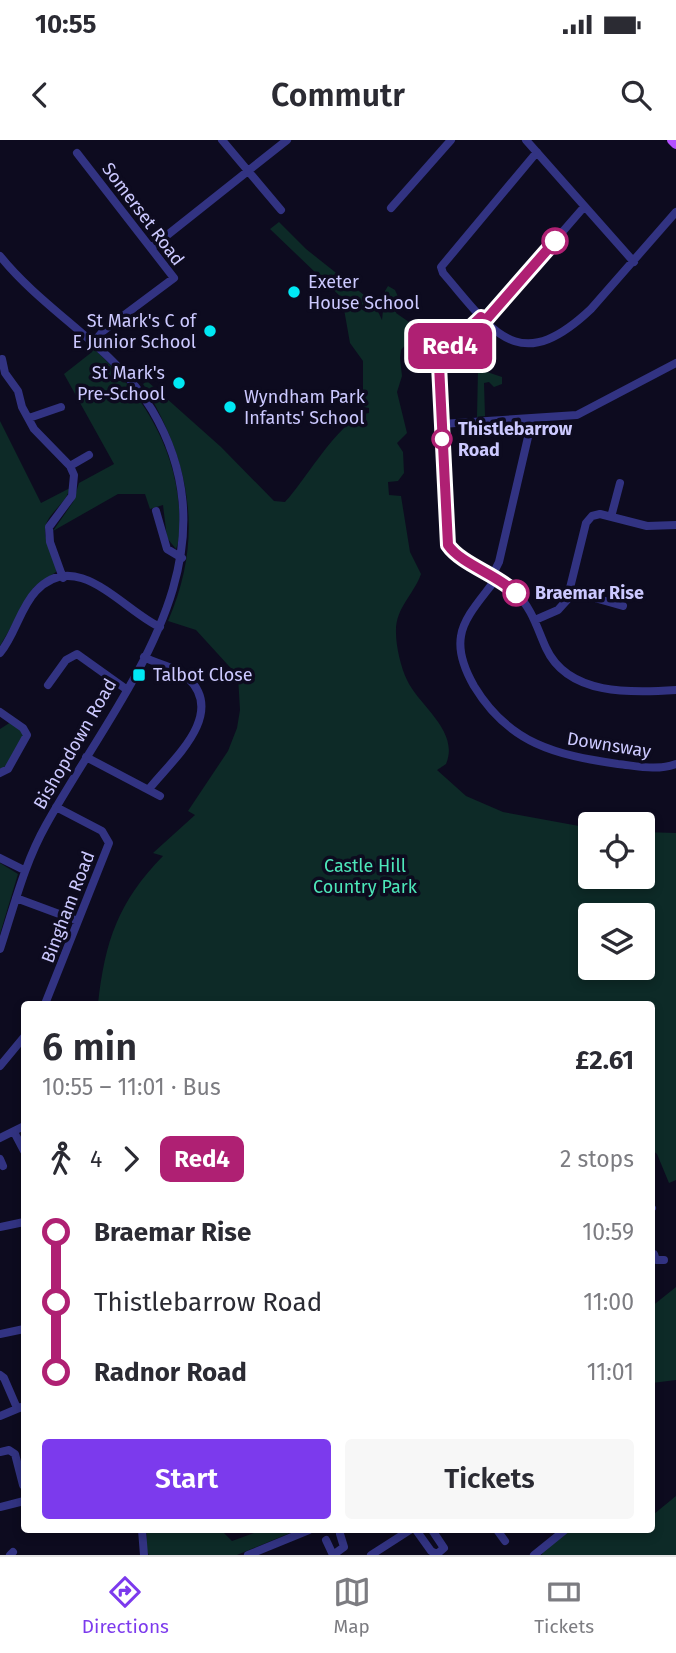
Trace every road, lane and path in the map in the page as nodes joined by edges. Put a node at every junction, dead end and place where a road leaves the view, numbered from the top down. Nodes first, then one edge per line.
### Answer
1 (222, 140) edge
2 (287, 140) edge
3 (451, 140) edge
4 (526, 140) edge
5 (672, 140) edge
6 (676, 144) edge
7 (537, 152) junction
8 (77, 153) dead end
9 (247, 171) junction
10 (584, 207) junction
11 (391, 208) dead end
12 (281, 210) dead end
13 (676, 212) edge
14 (151, 248) junction
15 (0, 256) edge
16 (634, 261) junction
17 (483, 319) junction
18 (93, 343) junction
19 (2, 359) edge
20 (676, 363) edge
21 (61, 407) dead end
22 (29, 418) junction
23 (533, 420) junction
24 (441, 424) junction
25 (89, 455) dead end
26 (70, 466) junction
27 (620, 483) dead end
28 (156, 511) dead end
29 (611, 517) junction
30 (676, 525) edge
31 (182, 558) junction
32 (495, 576) junction
33 (63, 578) junction
34 (570, 591) junction
35 (623, 606) dead end
36 (536, 620) junction
37 (160, 626) junction
38 (0, 653) edge
39 (144, 657) junction
40 (48, 685) dead end
41 (126, 689) junction
42 (676, 690) edge
43 (3, 714) edge
44 (0, 724) edge
45 (86, 757) junction
46 (676, 764) edge
47 (0, 773) edge
48 (149, 789) junction
49 (160, 796) dead end
50 (56, 807) junction
51 (0, 858) edge
52 (24, 870) junction
53 (16, 898) junction
54 (78, 920) junction
55 (0, 949) edge
56 (46, 1001) edge
57 (21, 1041) edge
58 (0, 1066) edge
59 (21, 1128) edge
60 (14, 1132) junction
61 (0, 1138) edge
62 (21, 1145) edge
63 (21, 1223) edge
64 (0, 1227) edge
65 (21, 1330) edge
66 (0, 1334) edge
67 (0, 1375) edge
68 (21, 1407) edge
69 (0, 1416) edge
70 (0, 1452) edge
71 (21, 1477) edge
72 (21, 1502) edge
73 (0, 1507) edge
74 (142, 1533) edge
75 (302, 1533) edge
76 (405, 1533) edge
77 (418, 1533) edge
78 (434, 1533) edge
79 (499, 1533) edge
80 (561, 1533) edge
81 (340, 1534) dead end
82 (326, 1540) dead end
83 (505, 1541) dead end
84 (142, 1554) edge
85 (337, 1554) edge
86 (442, 1554) edge
87 (248, 1555) edge
88 (370, 1555) edge
89 (534, 1555) edge

1 - 9 street
2 - 9 street
3 - 11 street
4 - 7 street
5 - 6 main road
7 - 10 street
7 - 17 street
8 - 14 street, Somerset Road
9 - 12 street
9 - 14 street
10 - 16 street
10 - 17 street
13 - 16 street
14 - 18 street, Somerset Road
15 - 18 street, Bishopdown Road
16 - 17 street
17 - 24 street
18 - 31 street, Bishopdown Road
19 - 22 street
20 - 23 street
21 - 22 street
22 - 26 street
23 - 24 street
23 - 32 street, Downsway
24 - 32 street
25 - 26 street
26 - 33 street
27 - 29 street
28 - 31 street
29 - 30 street
29 - 34 street
31 - 37 street, Bishopdown Road
32 - 36 street
32 - 46 street, Downsway
33 - 37 street
33 - 38 street
34 - 35 street
34 - 36 street
36 - 42 street
37 - 39 street, Bishopdown Road
39 - 41 street, Bishopdown Road
39 - 48 street
40 - 41 street
41 - 45 street, Bishopdown Road
43 - 44 street
43 - 47 street
45 - 48 street
45 - 50 street, Bishopdown Road
48 - 49 street
50 - 52 street, Bishopdown Road
50 - 54 street, Bingham Road
51 - 52 street
52 - 53 street, Bishopdown Road
53 - 54 street
53 - 55 street, Bishopdown Road
54 - 56 street, Bingham Road
57 - 58 street
59 - 60 street
60 - 61 street
60 - 62 street
63 - 64 street
65 - 66 street
67 - 68 street
68 - 69 street
70 - 71 street
72 - 73 street
74 - 84 street
75 - 87 street
76 - 88 street
77 - 86 street
78 - 86 street
79 - 83 street
80 - 89 street
81 - 85 street
82 - 85 street

